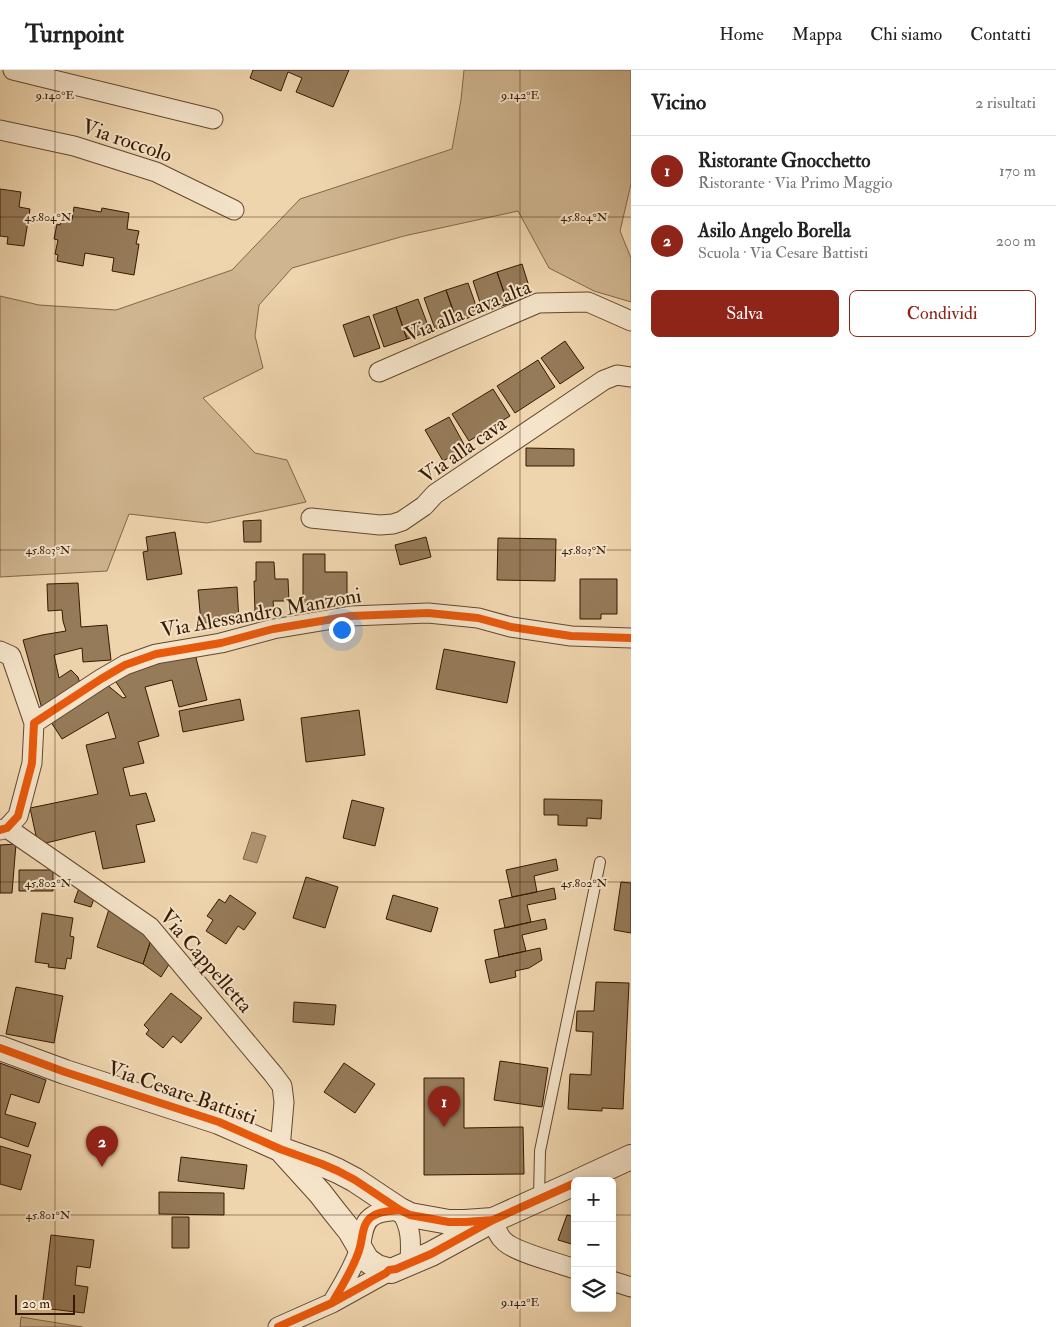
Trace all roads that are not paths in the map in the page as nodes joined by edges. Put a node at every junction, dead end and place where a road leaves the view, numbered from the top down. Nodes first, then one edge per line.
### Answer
1 (13, 70) edge
2 (213, 119) dead end
3 (0, 130) edge
4 (234, 210) dead end
5 (631, 321) edge
6 (379, 372) dead end
7 (631, 377) edge
8 (311, 518) dead end
9 (631, 638) edge
10 (0, 651) edge
11 (34, 723) junction
12 (3, 829) edge
13 (600, 862) dead end
14 (0, 1048) edge
15 (280, 1149) junction
16 (631, 1157) edge
17 (588, 1177) edge
18 (571, 1185) edge
19 (539, 1199) junction
20 (400, 1210) junction
21 (493, 1220) junction
22 (360, 1249) junction
23 (399, 1267) junction
24 (572, 1267) edge
25 (616, 1282) edge
26 (631, 1288) edge
27 (332, 1303) junction
28 (278, 1327) edge

1 - 2 street
3 - 4 street, Via roccolo
5 - 6 street, Via alla cava alta
7 - 8 street, Via alla cava
9 - 11 street, Via Alessandro Manzoni
10 - 11 street
11 - 12 street
12 - 15 street, Via Cappelletta
13 - 19 lane
14 - 15 street, Via Cesare Battisti
15 - 20 street, Via Cesare Battisti
15 - 22 street, Via Cesare Battisti
16 - 17 street
18 - 19 street
19 - 21 street
20 - 21 street, Via Cesare Battisti
20 - 22 street
20 - 23 street
21 - 23 street
21 - 24 street
22 - 23 street
22 - 27 street
23 - 27 street
25 - 26 street
27 - 28 street

